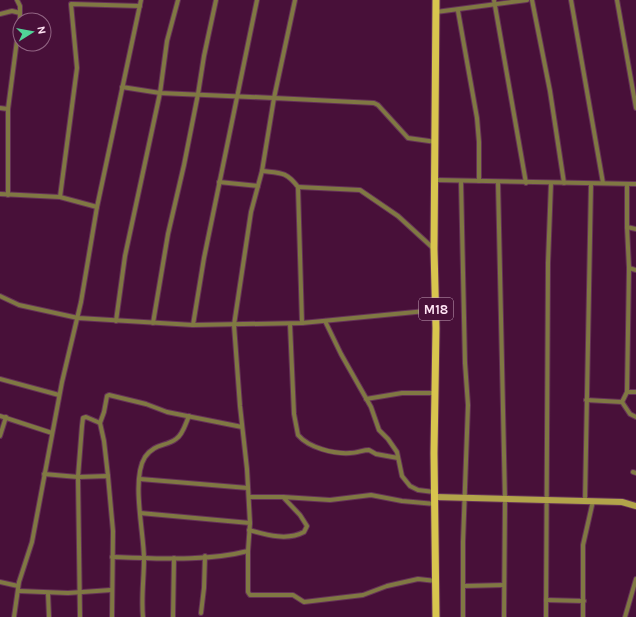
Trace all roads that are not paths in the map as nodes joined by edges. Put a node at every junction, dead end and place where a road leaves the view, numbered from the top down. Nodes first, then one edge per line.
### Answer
1 (17, 0) edge
2 (141, 0) edge
3 (178, 0) edge
4 (216, 0) edge
5 (257, 0) edge
6 (295, 0) edge
7 (436, 0) edge
8 (527, 0) edge
9 (532, 0) edge
10 (571, 0) edge
11 (617, 0) edge
12 (494, 2) edge
13 (140, 6) junction
14 (458, 11) junction
15 (20, 12) joint
16 (436, 12) junction
17 (0, 14) edge
18 (15, 52) edge
19 (122, 87) junction
20 (160, 93) junction
21 (198, 94) junction
22 (236, 96) junction
23 (274, 98) junction
24 (0, 108) edge
25 (636, 108) edge
26 (8, 109) junction
27 (436, 142) junction
28 (262, 171) junction
29 (436, 180) junction
30 (461, 181) junction
31 (479, 181) junction
32 (219, 182) junction
33 (498, 182) junction
34 (526, 183) junction
35 (551, 183) junction
36 (564, 183) junction
37 (603, 183) junction
38 (591, 184) junction
39 (627, 184) junction
40 (636, 184) edge
41 (258, 186) junction
42 (298, 188) junction
43 (0, 194) edge
44 (8, 195) junction
45 (60, 197) junction
46 (97, 207) junction
47 (627, 228) junction
48 (636, 229) edge
49 (434, 249) junction
50 (629, 268) junction
51 (636, 270) edge
52 (0, 296) edge
53 (436, 310) junction
54 (78, 318) junction
55 (116, 321) junction
56 (325, 321) junction
57 (153, 322) junction
58 (302, 323) junction
59 (290, 324) junction
60 (193, 325) junction
61 (234, 325) junction
62 (0, 379) edge
63 (627, 392) junction
64 (636, 392) edge
65 (435, 393) junction
66 (59, 395) junction
67 (366, 399) junction
68 (586, 400) junction
69 (622, 402) junction
70 (0, 416) edge
71 (190, 416) junction
72 (6, 417) junction
73 (636, 417) edge
74 (100, 423) junction
75 (242, 427) junction
76 (52, 433) junction
77 (0, 436) edge
78 (398, 458) junction
79 (44, 474) junction
80 (108, 476) junction
81 (78, 477) junction
82 (140, 479) junction
83 (248, 488) junction
84 (249, 497) junction
85 (283, 497) junction
86 (435, 498) junction
87 (465, 499) junction
88 (505, 500) junction
89 (547, 501) junction
90 (585, 501) junction
91 (593, 501) junction
92 (636, 506) edge
93 (140, 513) junction
94 (250, 523) junction
95 (249, 530) junction
96 (248, 551) junction
97 (205, 556) junction
98 (112, 557) junction
99 (144, 558) junction
100 (174, 558) junction
101 (636, 579) edge
102 (436, 581) junction
103 (0, 582) edge
104 (504, 585) junction
105 (463, 586) junction
106 (18, 588) junction
107 (111, 590) junction
108 (48, 593) junction
109 (79, 593) junction
110 (546, 600) junction
111 (584, 601) junction
112 (201, 613) dead end
113 (14, 617) edge
114 (49, 617) edge
115 (80, 617) edge
116 (112, 617) edge
117 (143, 617) edge
118 (173, 617) edge
119 (436, 617) edge
120 (463, 617) edge
121 (504, 617) edge
122 (546, 617) edge
123 (583, 617) edge
124 (624, 617) edge

1 - 15 street
2 - 13 street
3 - 20 street
4 - 21 street
5 - 22 street
6 - 23 street
7 - 16 main road, M18
8 - 12 street
9 - 36 street
10 - 37 street
11 - 25 street
12 - 14 street
12 - 34 street
13 - 19 street
13 - 45 street
14 - 16 street
14 - 31 street
15 - 17 street
16 - 27 main road, M18
18 - 26 street
19 - 20 street
19 - 46 street
20 - 21 street
20 - 55 street
21 - 22 street
21 - 57 street
22 - 23 street
22 - 32 street
23 - 27 street
23 - 28 street
24 - 26 street
26 - 44 street
27 - 29 main road, M18
28 - 41 street
28 - 42 street
29 - 30 street
29 - 49 main road, M18
30 - 31 street
30 - 87 street
31 - 33 street
32 - 41 street
32 - 60 street
33 - 34 street
33 - 88 street
34 - 35 street
35 - 36 street
35 - 89 street
36 - 38 street
37 - 38 street
37 - 39 street
38 - 68 street
39 - 40 street
39 - 47 street
41 - 61 street
42 - 49 street
42 - 58 street
43 - 44 street
44 - 45 street
45 - 46 street
46 - 54 street
47 - 48 street
47 - 50 street
49 - 53 main road, M18
50 - 51 street
50 - 63 street
52 - 54 street
53 - 56 street
53 - 65 main road, M18
54 - 55 street
54 - 66 street
55 - 57 street
56 - 58 street
56 - 67 street
57 - 60 street
58 - 59 street
59 - 61 street
59 - 78 street
60 - 61 street
61 - 75 street
62 - 66 street
63 - 64 street
63 - 69 street
65 - 67 street
65 - 86 main road, M18
66 - 76 street
67 - 78 street
68 - 69 street
68 - 90 street
69 - 73 street
70 - 72 street
71 - 74 street
71 - 75 street
71 - 82 street
72 - 76 street
72 - 77 street
74 - 80 street
74 - 81 street
75 - 83 street
76 - 79 street
78 - 86 street
79 - 81 street
79 - 106 street
80 - 81 street
80 - 98 street
81 - 109 street
82 - 83 street
82 - 93 street
83 - 84 street
84 - 85 street
84 - 94 street
85 - 86 street
85 - 95 street
86 - 87 street
86 - 102 main road, M18
87 - 88 street
87 - 105 street
88 - 89 street
88 - 104 street
89 - 90 street
89 - 110 street
90 - 91 street
91 - 92 street
91 - 111 street
93 - 94 street
93 - 99 street
94 - 95 street
95 - 96 street
96 - 97 street
96 - 102 street
97 - 100 street
97 - 112 street
98 - 99 street
98 - 107 street
99 - 100 street
99 - 117 street
100 - 118 street
101 - 124 street
102 - 119 main road, M18
103 - 106 street
104 - 105 street
104 - 121 street
105 - 120 street
106 - 108 street
106 - 113 street
107 - 109 street
107 - 116 street
108 - 109 street
108 - 114 street
109 - 115 street
110 - 111 street
110 - 122 street
111 - 123 street

